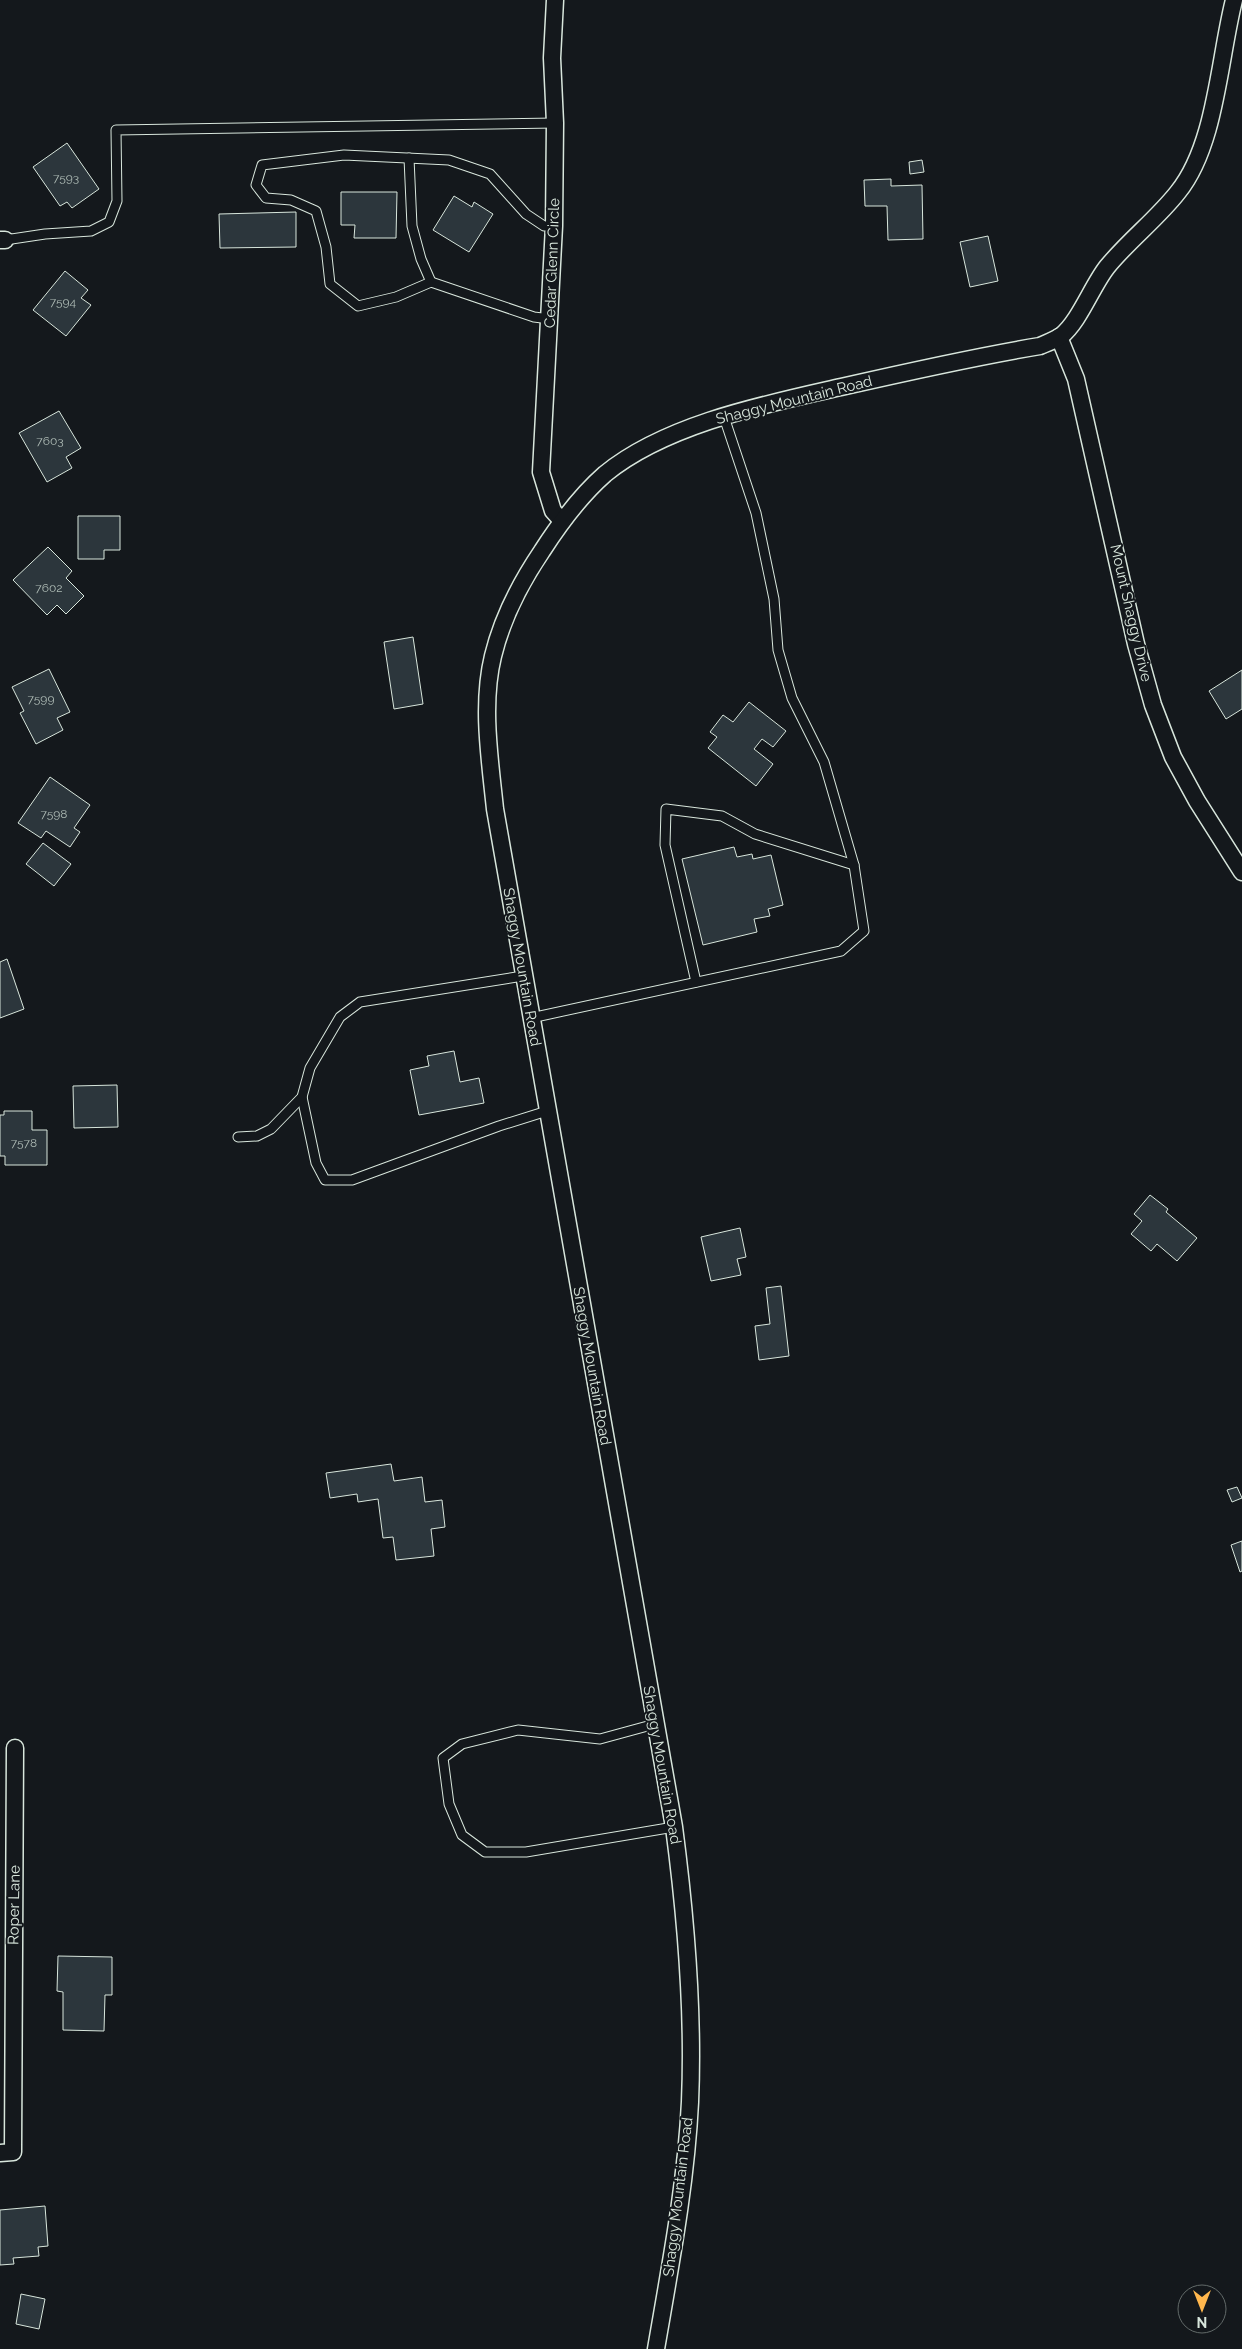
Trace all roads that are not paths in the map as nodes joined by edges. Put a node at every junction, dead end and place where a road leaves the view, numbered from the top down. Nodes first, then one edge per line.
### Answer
1 (555, 0) edge
2 (1234, 0) edge
3 (555, 123) junction
4 (410, 158) junction
5 (554, 226) junction
6 (2, 240) edge
7 (431, 282) junction
8 (550, 319) junction
9 (1060, 337) junction
10 (724, 416) junction
11 (562, 521) junction
12 (854, 865) junction
13 (1242, 872) edge
14 (523, 976) junction
15 (696, 982) junction
16 (531, 1018) junction
17 (302, 1097) junction
18 (547, 1111) junction
19 (238, 1137) dead end
20 (655, 1724) junction
21 (14, 1748) dead end
22 (674, 1826) junction
23 (7, 1846) edge
24 (7, 2153) edge
25 (656, 2349) edge

1 - 3 street, Cedar Glenn Circle
2 - 9 street, Shaggy Mountain Road
3 - 5 street, Cedar Glenn Circle
3 - 6 lane
4 - 5 lane
4 - 7 lane
4 - 7 lane
5 - 8 street, Cedar Glenn Circle
7 - 8 lane
8 - 11 street, Cedar Glenn Circle
9 - 10 street, Shaggy Mountain Road
9 - 13 street, Mount Shaggy Drive
10 - 11 street, Shaggy Mountain Road
10 - 12 lane
11 - 14 street, Shaggy Mountain Road
12 - 15 lane
12 - 15 lane
14 - 16 street, Shaggy Mountain Road
14 - 17 lane
15 - 16 lane
16 - 18 street, Shaggy Mountain Road
17 - 18 lane
17 - 19 lane
18 - 20 street, Shaggy Mountain Road
20 - 22 street, Shaggy Mountain Road
20 - 22 lane
21 - 23 street, Roper Lane
22 - 25 street, Shaggy Mountain Road
23 - 24 street, Roper Lane

